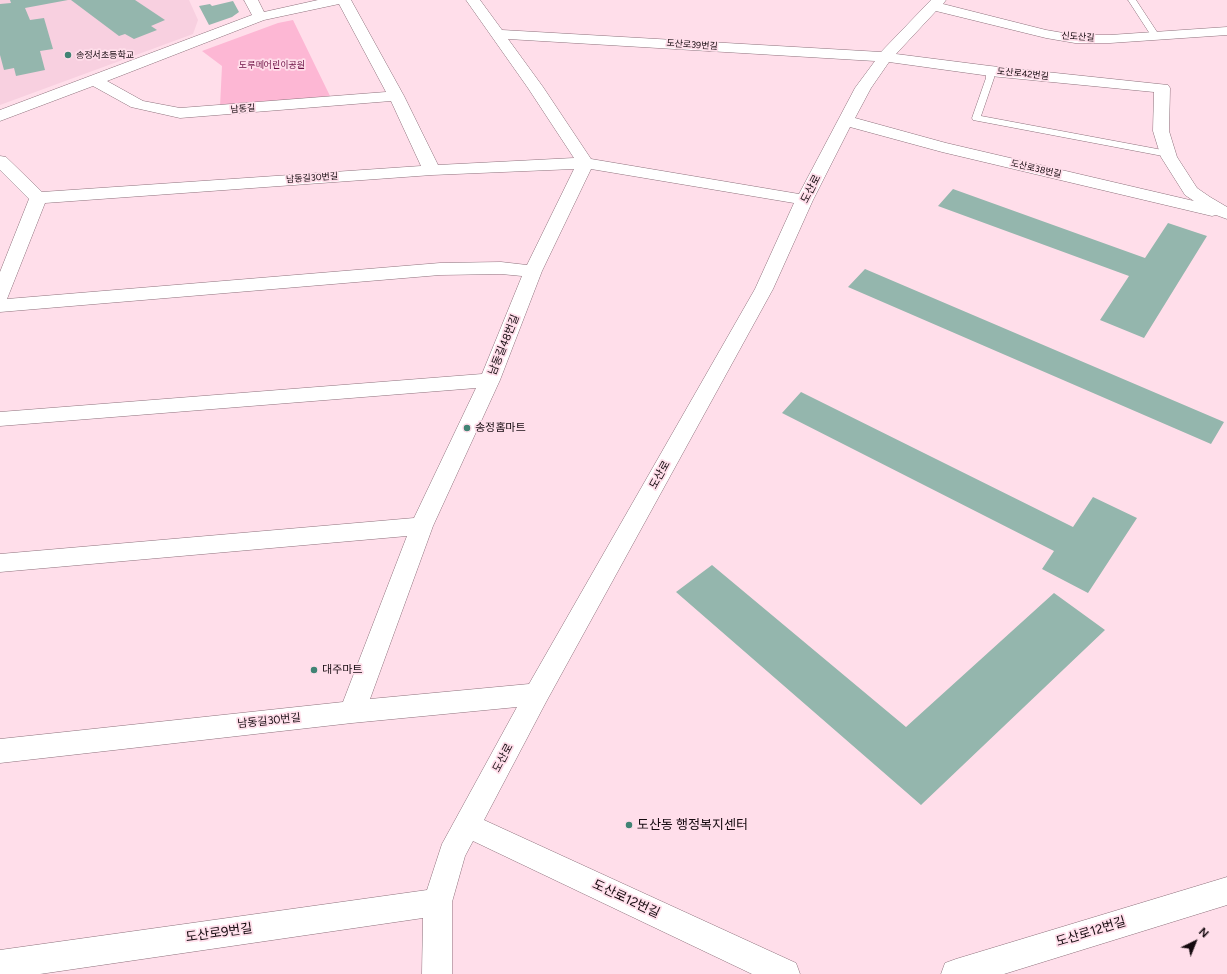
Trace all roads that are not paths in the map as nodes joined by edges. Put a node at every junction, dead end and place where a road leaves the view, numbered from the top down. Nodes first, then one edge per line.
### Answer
1 (251, 0) edge
2 (337, 0) edge
3 (344, 0) edge
4 (473, 0) edge
5 (1132, 0) edge
6 (936, 2) edge
7 (260, 18) junction
8 (1227, 31) edge
9 (499, 34) junction
10 (1155, 35) junction
11 (885, 57) junction
12 (990, 71) junction
13 (96, 81) junction
14 (396, 96) junction
15 (0, 116) edge
16 (846, 121) junction
17 (1168, 154) junction
18 (0, 161) edge
19 (585, 163) junction
20 (432, 170) junction
21 (38, 198) junction
22 (804, 200) junction
23 (1227, 214) edge
24 (533, 271) junction
25 (0, 296) edge
26 (0, 306) edge
27 (490, 380) junction
28 (0, 419) edge
29 (422, 526) junction
30 (0, 563) edge
31 (537, 694) junction
32 (352, 712) junction
33 (0, 751) edge
34 (467, 825) junction
35 (1227, 891) edge
36 (438, 902) junction
37 (0, 966) edge
38 (437, 974) edge
39 (785, 974) edge
40 (956, 974) edge

1 - 7 street
2 - 7 street
3 - 14 street
4 - 9 street
5 - 10 lane
6 - 10 street, 신도산길
6 - 11 street, 도산로
7 - 13 street
8 - 10 street, 신도산길
9 - 11 street, 도산로39번길
9 - 19 street
11 - 12 street, 도산로42번길
11 - 16 street, 도산로
12 - 17 street, 도산로42번길
12 - 17 lane
13 - 14 street, 남동길
13 - 15 street
14 - 20 street
16 - 22 street, 도산로
16 - 23 street, 도산로38번길
17 - 23 street
18 - 21 street
19 - 20 street, 남동길30번길
19 - 22 street, 남동길30번길
19 - 24 street, 남동길48번길
20 - 21 street, 남동길30번길
21 - 25 street
22 - 31 street, 도산로
24 - 26 street
24 - 27 street, 남동길48번길
27 - 28 street
27 - 29 street, 남동길48번길
29 - 30 street
29 - 32 street, 남동길48번길
31 - 32 street, 남동길30번길
31 - 34 street, 도산로
32 - 33 street, 남동길30번길
34 - 36 street, 도산로
34 - 39 street, 도산로12번길
35 - 40 street, 도산로12번길
36 - 37 street, 도산로9번길
36 - 38 street, 도산로

